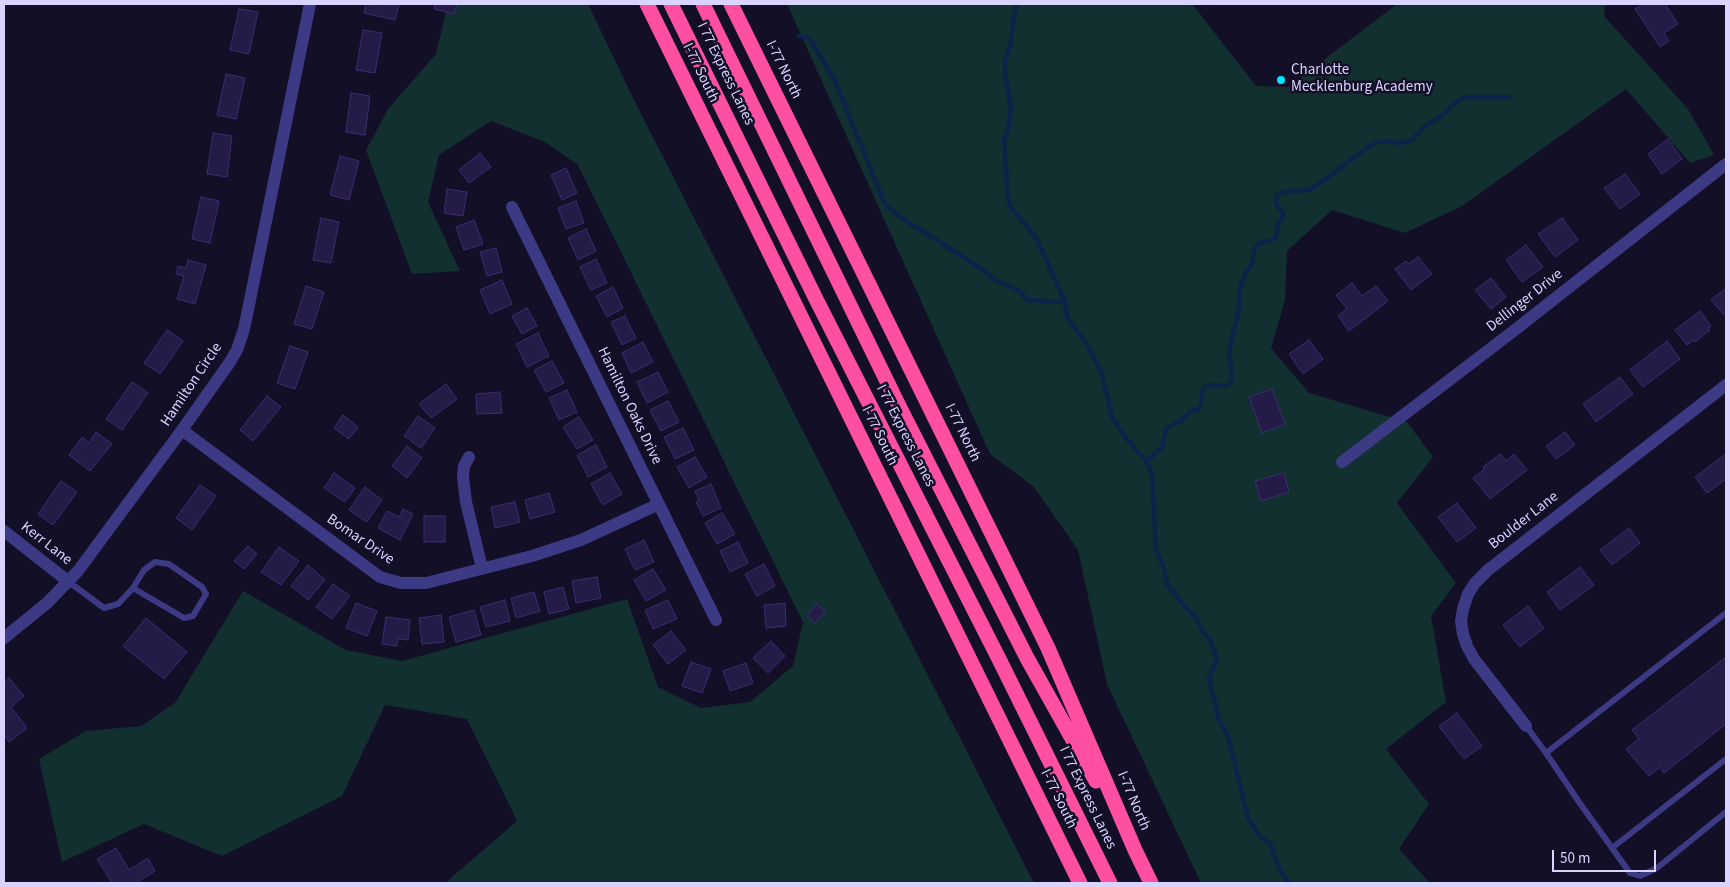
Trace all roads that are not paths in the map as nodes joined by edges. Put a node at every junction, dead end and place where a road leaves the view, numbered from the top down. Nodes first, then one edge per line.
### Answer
1 (310, 4) edge
2 (647, 4) edge
3 (671, 4) edge
4 (702, 4) edge
5 (731, 4) edge
6 (1726, 164) edge
7 (512, 207) dead end
8 (1726, 386) edge
9 (182, 430) junction
10 (469, 457) dead end
11 (1342, 462) dead end
12 (658, 504) junction
13 (4, 532) edge
14 (482, 568) junction
15 (69, 582) junction
16 (133, 588) junction
17 (1726, 613) edge
18 (716, 620) dead end
19 (4, 638) edge
20 (1526, 726) joint
21 (1546, 752) junction
22 (1726, 759) edge
23 (1726, 812) edge
24 (1612, 848) junction
25 (1135, 850) junction
26 (1080, 883) edge
27 (1110, 883) edge
28 (1151, 883) edge

1 - 9 street, Hamilton Circle
2 - 26 highway, I-77 South
3 - 27 highway, I 77 Express Lanes
4 - 25 highway, I 77 Express Lanes
5 - 25 highway, I-77 North
6 - 11 street, Dellinger Drive
7 - 12 street, Hamilton Oaks Drive
8 - 20 street, Boulder Lane
9 - 14 street, Bomar Drive
9 - 15 street, Hamilton Circle
10 - 14 street
12 - 14 street, Bomar Drive
12 - 18 street, Hamilton Oaks Drive
13 - 15 street, Kerr Lane
15 - 16 lane
15 - 19 street, Hamilton Circle
16 - 16 lane
17 - 21 lane
20 - 21 lane
21 - 24 lane
22 - 24 lane
23 - 24 lane
25 - 28 highway, I-77 North

